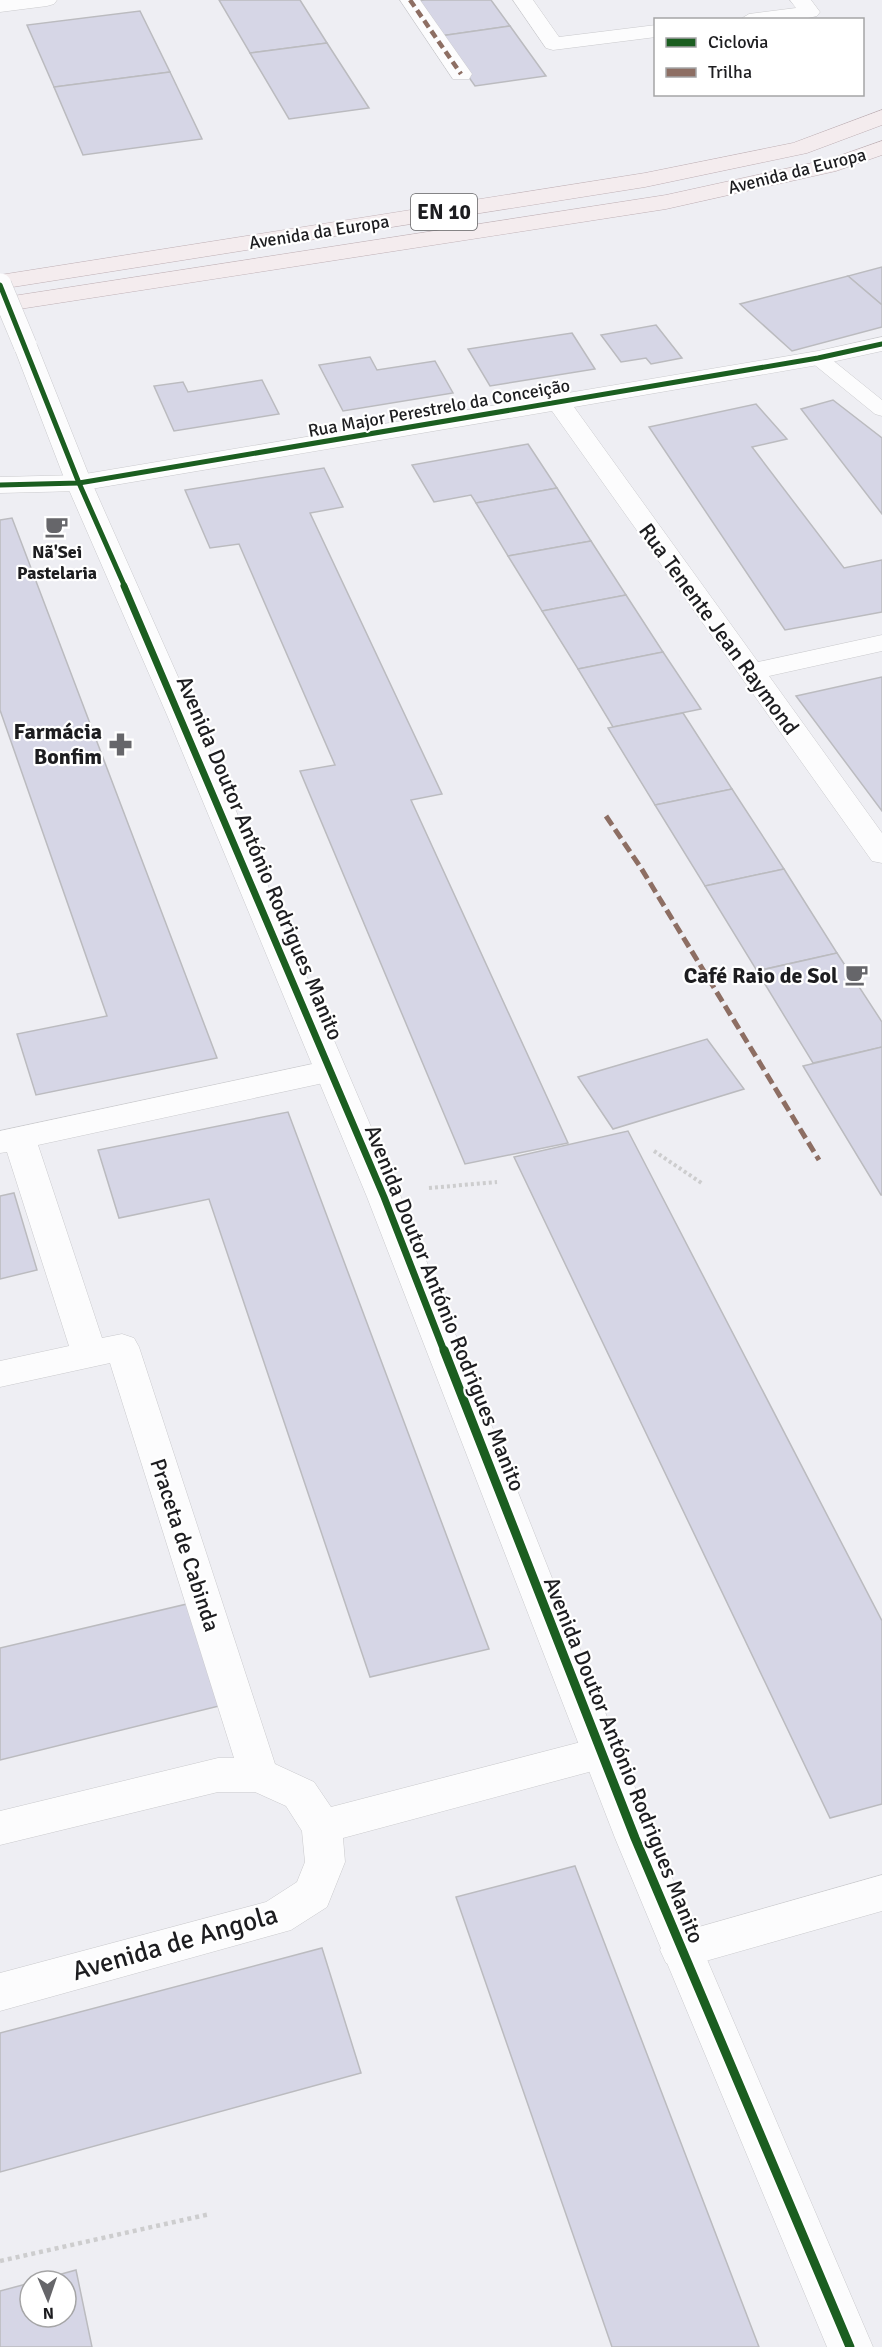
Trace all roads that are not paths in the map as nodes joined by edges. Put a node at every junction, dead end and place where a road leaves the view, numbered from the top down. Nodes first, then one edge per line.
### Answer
1 (47, 0) edge
2 (410, 0) edge
3 (523, 0) edge
4 (800, 0) edge
5 (0, 6) edge
6 (764, 18) edge
7 (654, 31) edge
8 (460, 74) dead end
9 (882, 117) edge
10 (882, 148) edge
11 (0, 284) edge
12 (0, 305) edge
13 (882, 344) edge
14 (818, 358) junction
15 (558, 402) junction
16 (882, 410) edge
17 (79, 483) junction
18 (0, 485) edge
19 (882, 643) edge
20 (749, 672) junction
21 (882, 854) edge
22 (331, 1071) junction
23 (10, 1140) edge
24 (89, 1353) junction
25 (0, 1374) edge
26 (600, 1753) junction
27 (259, 1775) junction
28 (322, 1827) junction
29 (0, 1828) edge
30 (882, 1893) edge
31 (681, 1950) junction
32 (0, 1992) edge
33 (850, 2347) edge

1 - 5 street
2 - 8 street
3 - 7 street
4 - 6 street
9 - 11 main road, Avenida da Europa / EN 10
10 - 12 main road, Avenida da Europa / EN 10
11 - 17 street, Avenida Doutor António Rodrigues Manito, bridge
13 - 14 street, Rua Major Perestrelo da Conceição
14 - 15 street, Rua Major Perestrelo da Conceição
14 - 16 lane
15 - 17 street, Rua Major Perestrelo da Conceição
15 - 20 street, Rua Tenente Jean Raymond
17 - 18 street, Rua Major Perestrelo da Conceição
17 - 22 street, Avenida Doutor António Rodrigues Manito
19 - 20 street
20 - 21 street, Rua Tenente Jean Raymond
22 - 23 street
22 - 26 street, Avenida Doutor António Rodrigues Manito
23 - 24 street
24 - 25 street, Praceta de Cabinda
24 - 27 street, Praceta de Cabinda
26 - 28 street
26 - 31 street, Avenida Doutor António Rodrigues Manito
27 - 28 street, Avenida de Angola
27 - 29 street, Avenida de Angola
28 - 32 street, Avenida de Angola
30 - 31 street
31 - 33 street, Avenida Doutor António Rodrigues Manito

